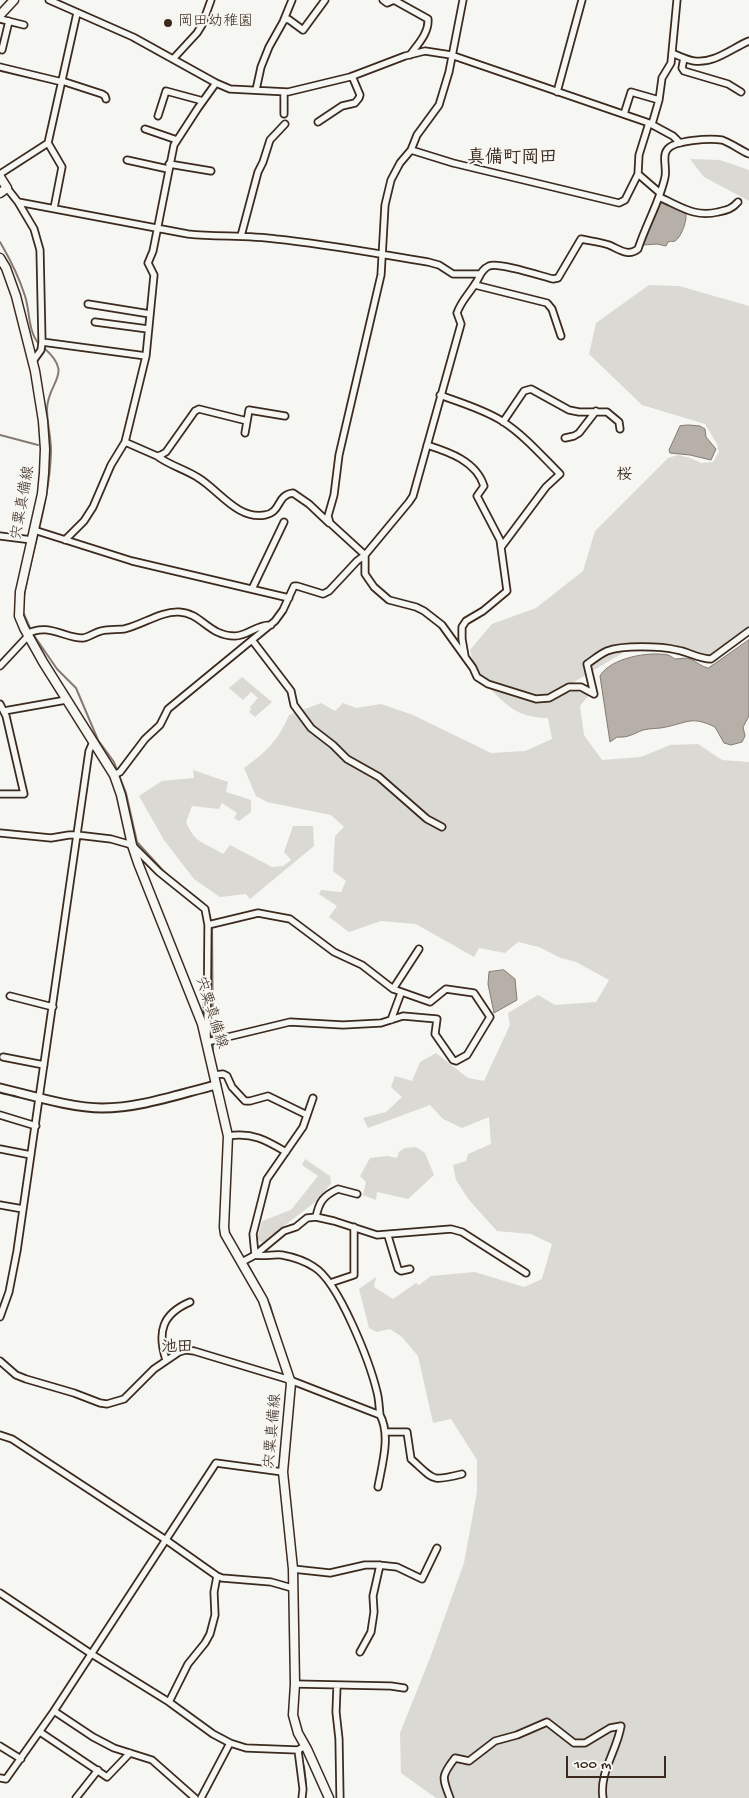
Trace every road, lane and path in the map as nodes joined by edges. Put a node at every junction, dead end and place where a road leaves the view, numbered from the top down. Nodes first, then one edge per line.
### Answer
1 (14, 0) edge
2 (49, 0) edge
3 (211, 0) edge
4 (292, 0) edge
5 (325, 0) edge
6 (383, 0) edge
7 (394, 0) edge
8 (463, 0) edge
9 (582, 0) edge
10 (677, 0) edge
11 (78, 13) junction
12 (0, 15) edge
13 (0, 19) edge
14 (284, 20) junction
15 (9, 21) junction
16 (24, 25) dead end
17 (749, 41) edge
18 (2, 50) dead end
19 (672, 53) junction
20 (410, 55) junction
21 (451, 55) junction
22 (684, 58) junction
23 (173, 59) junction
24 (0, 67) edge
25 (352, 76) junction
26 (62, 82) junction
27 (216, 83) junction
28 (256, 90) junction
29 (284, 92) junction
30 (557, 92) junction
31 (741, 92) dead end
32 (106, 100) dead end
33 (659, 100) junction
34 (203, 101) junction
35 (284, 114) dead end
36 (624, 114) junction
37 (158, 116) dead end
38 (318, 122) dead end
39 (651, 123) junction
40 (285, 124) dead end
41 (144, 130) dead end
42 (177, 140) junction
43 (48, 143) junction
44 (680, 143) junction
45 (411, 150) junction
46 (749, 154) edge
47 (127, 160) dead end
48 (169, 167) junction
49 (211, 171) dead end
50 (638, 174) junction
51 (0, 175) edge
52 (3, 191) edge
53 (659, 195) junction
54 (18, 202) junction
55 (738, 202) dead end
56 (54, 208) junction
57 (157, 228) junction
58 (241, 236) junction
59 (382, 255) junction
60 (0, 258) edge
61 (479, 274) junction
62 (475, 285) junction
63 (88, 304) dead end
64 (150, 314) junction
65 (95, 322) dead end
66 (148, 329) junction
67 (561, 336) dead end
68 (41, 345) junction
69 (146, 356) junction
70 (33, 361) junction
71 (440, 395) junction
72 (596, 411) junction
73 (285, 416) dead end
74 (247, 421) junction
75 (503, 422) junction
76 (620, 429) dead end
77 (245, 433) dead end
78 (565, 438) dead end
79 (125, 442) junction
80 (427, 445) junction
81 (157, 456) junction
82 (284, 522) dead end
83 (330, 523) junction
84 (37, 531) junction
85 (0, 536) edge
86 (32, 540) junction
87 (65, 540) junction
88 (502, 546) junction
89 (365, 555) junction
90 (252, 590) junction
91 (288, 598) junction
92 (271, 625) junction
93 (749, 631) edge
94 (30, 634) junction
95 (252, 640) junction
96 (466, 657) junction
97 (0, 666) edge
98 (66, 700) junction
99 (0, 704) edge
100 (4, 711) junction
101 (93, 742) junction
102 (117, 773) junction
103 (0, 794) edge
104 (442, 827) dead end
105 (0, 833) edge
106 (77, 835) junction
107 (132, 845) junction
108 (210, 924) junction
109 (419, 949) dead end
110 (393, 989) junction
111 (401, 993) junction
112 (10, 996) dead end
113 (53, 1007) junction
114 (391, 1020) junction
115 (210, 1041) junction
116 (3, 1057) dead end
117 (44, 1065) junction
118 (216, 1075) junction
119 (216, 1085) junction
120 (0, 1088) edge
121 (40, 1097) junction
122 (313, 1098) dead end
123 (0, 1114) edge
124 (307, 1115) junction
125 (36, 1126) junction
126 (228, 1136) junction
127 (0, 1149) edge
128 (286, 1152) junction
129 (30, 1155) junction
130 (357, 1194) dead end
131 (0, 1205) edge
132 (23, 1209) junction
133 (316, 1217) junction
134 (354, 1228) junction
135 (388, 1236) junction
136 (255, 1255) junction
137 (242, 1262) junction
138 (410, 1269) dead end
139 (526, 1273) dead end
140 (330, 1283) junction
141 (190, 1302) dead end
142 (0, 1317) edge
143 (166, 1360) junction
144 (0, 1361) edge
145 (290, 1380) junction
146 (380, 1415) junction
147 (385, 1432) junction
148 (0, 1434) edge
149 (283, 1472) junction
150 (462, 1474) dead end
151 (378, 1487) dead end
152 (166, 1540) junction
153 (437, 1548) dead end
154 (380, 1565) junction
155 (295, 1570) junction
156 (217, 1576) junction
157 (292, 1588) junction
158 (0, 1593) edge
159 (360, 1652) dead end
160 (90, 1654) junction
161 (295, 1684) junction
162 (337, 1686) junction
163 (404, 1688) dead end
164 (169, 1702) junction
165 (54, 1711) junction
166 (40, 1732) junction
167 (230, 1743) junction
168 (0, 1746) edge
169 (302, 1748) junction
170 (130, 1753) junction
171 (21, 1759) junction
172 (98, 1770) junction
173 (0, 1778) edge
174 (76, 1798) edge
175 (195, 1798) edge
176 (201, 1798) edge
177 (302, 1798) edge
178 (329, 1798) edge
179 (340, 1798) edge
180 (450, 1798) edge
181 (603, 1798) edge

1 - 12 main road
2 - 11 street
3 - 23 street
4 - 14 street
5 - 14 street
6 - 7 street
7 - 20 street
8 - 21 street
9 - 30 street
10 - 19 street
11 - 23 street
11 - 26 street
13 - 15 street
14 - 28 street
15 - 16 street
15 - 18 street
17 - 22 street
19 - 22 street
19 - 33 street
20 - 21 street
20 - 25 street
21 - 30 street
21 - 45 street
22 - 31 street
23 - 27 street
24 - 26 street
25 - 29 street
25 - 38 street
26 - 32 street
26 - 43 street
27 - 28 street
27 - 34 street
28 - 29 street
29 - 35 street
30 - 36 street
33 - 36 street
33 - 39 street
34 - 37 street
34 - 42 street
36 - 39 street
39 - 44 street
39 - 50 street
40 - 58 street
41 - 42 street
42 - 48 street
43 - 51 street
43 - 56 street
44 - 46 street
44 - 53 street
45 - 50 street
45 - 59 street
47 - 48 street
48 - 49 street
48 - 57 street
50 - 53 street
51 - 52 main road
52 - 54 street
53 - 55 street
53 - 61 street
54 - 56 street
54 - 68 street
56 - 57 street
57 - 58 street
57 - 64 street
58 - 59 street
59 - 61 street
59 - 83 street
60 - 70 main road, 宍粟真備線
61 - 62 street
62 - 67 street
62 - 71 street
63 - 64 street
64 - 66 street
65 - 66 street
66 - 69 street
68 - 69 street
68 - 70 street
69 - 79 street
70 - 84 main road, 宍粟真備線
71 - 75 street
71 - 80 street
72 - 75 street
72 - 76 street
72 - 78 street
73 - 74 street
74 - 77 street
74 - 81 street
75 - 88 street
79 - 81 street
79 - 87 street
80 - 88 street
80 - 89 street
81 - 83 street
82 - 90 street
83 - 89 street
84 - 86 main road, 宍粟真備線
84 - 87 street
85 - 86 street
86 - 94 main road, 宍粟真備線
87 - 90 street
88 - 96 street
89 - 91 street
89 - 96 street
90 - 91 street
91 - 92 street
92 - 94 street
92 - 95 street
93 - 96 street
94 - 97 street
94 - 98 main road, 宍粟真備線
95 - 102 street
95 - 104 street
98 - 100 street
98 - 101 main road, 宍粟真備線
99 - 100 street
100 - 103 street
101 - 102 main road, 宍粟真備線
101 - 106 street
102 - 107 main road, 宍粟真備線
105 - 106 street
106 - 107 street
106 - 113 street
107 - 108 street
107 - 115 main road, 宍粟真備線
108 - 110 street
108 - 115 street
109 - 110 street
110 - 111 street
111 - 114 street
111 - 114 street
112 - 113 street
113 - 117 street
114 - 115 street
115 - 118 main road, 宍粟真備線
116 - 117 street
117 - 121 street
118 - 119 main road, 宍粟真備線
118 - 124 street
119 - 121 street
119 - 126 main road, 宍粟真備線
120 - 121 street
121 - 125 street
122 - 124 street
123 - 125 street
124 - 128 street
125 - 129 street
126 - 128 street
126 - 137 main road, 宍粟真備線
127 - 129 street
128 - 136 street
129 - 132 street
130 - 133 street
131 - 132 street
132 - 142 street
133 - 134 street
133 - 136 street
134 - 135 street
134 - 140 street
135 - 138 street
135 - 139 street
136 - 137 street
136 - 140 street
137 - 145 main road, 宍粟真備線
140 - 146 street
141 - 143 street
143 - 144 street
143 - 145 street
145 - 146 street
145 - 149 main road, 宍粟真備線
146 - 147 street
147 - 150 street
147 - 151 street
148 - 152 street
149 - 152 street
149 - 155 main road, 宍粟真備線
152 - 156 street
152 - 160 street
153 - 154 street
154 - 155 street
154 - 159 street
155 - 157 main road, 宍粟真備線
156 - 157 street
156 - 164 street
157 - 161 main road, 宍粟真備線
158 - 160 street
160 - 164 street
160 - 165 street
161 - 162 street
161 - 169 main road, 宍粟真備線
162 - 163 street
162 - 179 street
164 - 167 street
165 - 166 street
165 - 170 street
166 - 171 street
166 - 172 street
167 - 169 street
167 - 176 street
168 - 171 street
169 - 177 street
169 - 178 main road, 宍粟真備線
170 - 172 street
170 - 175 street
171 - 173 street
172 - 174 street
180 - 181 street

